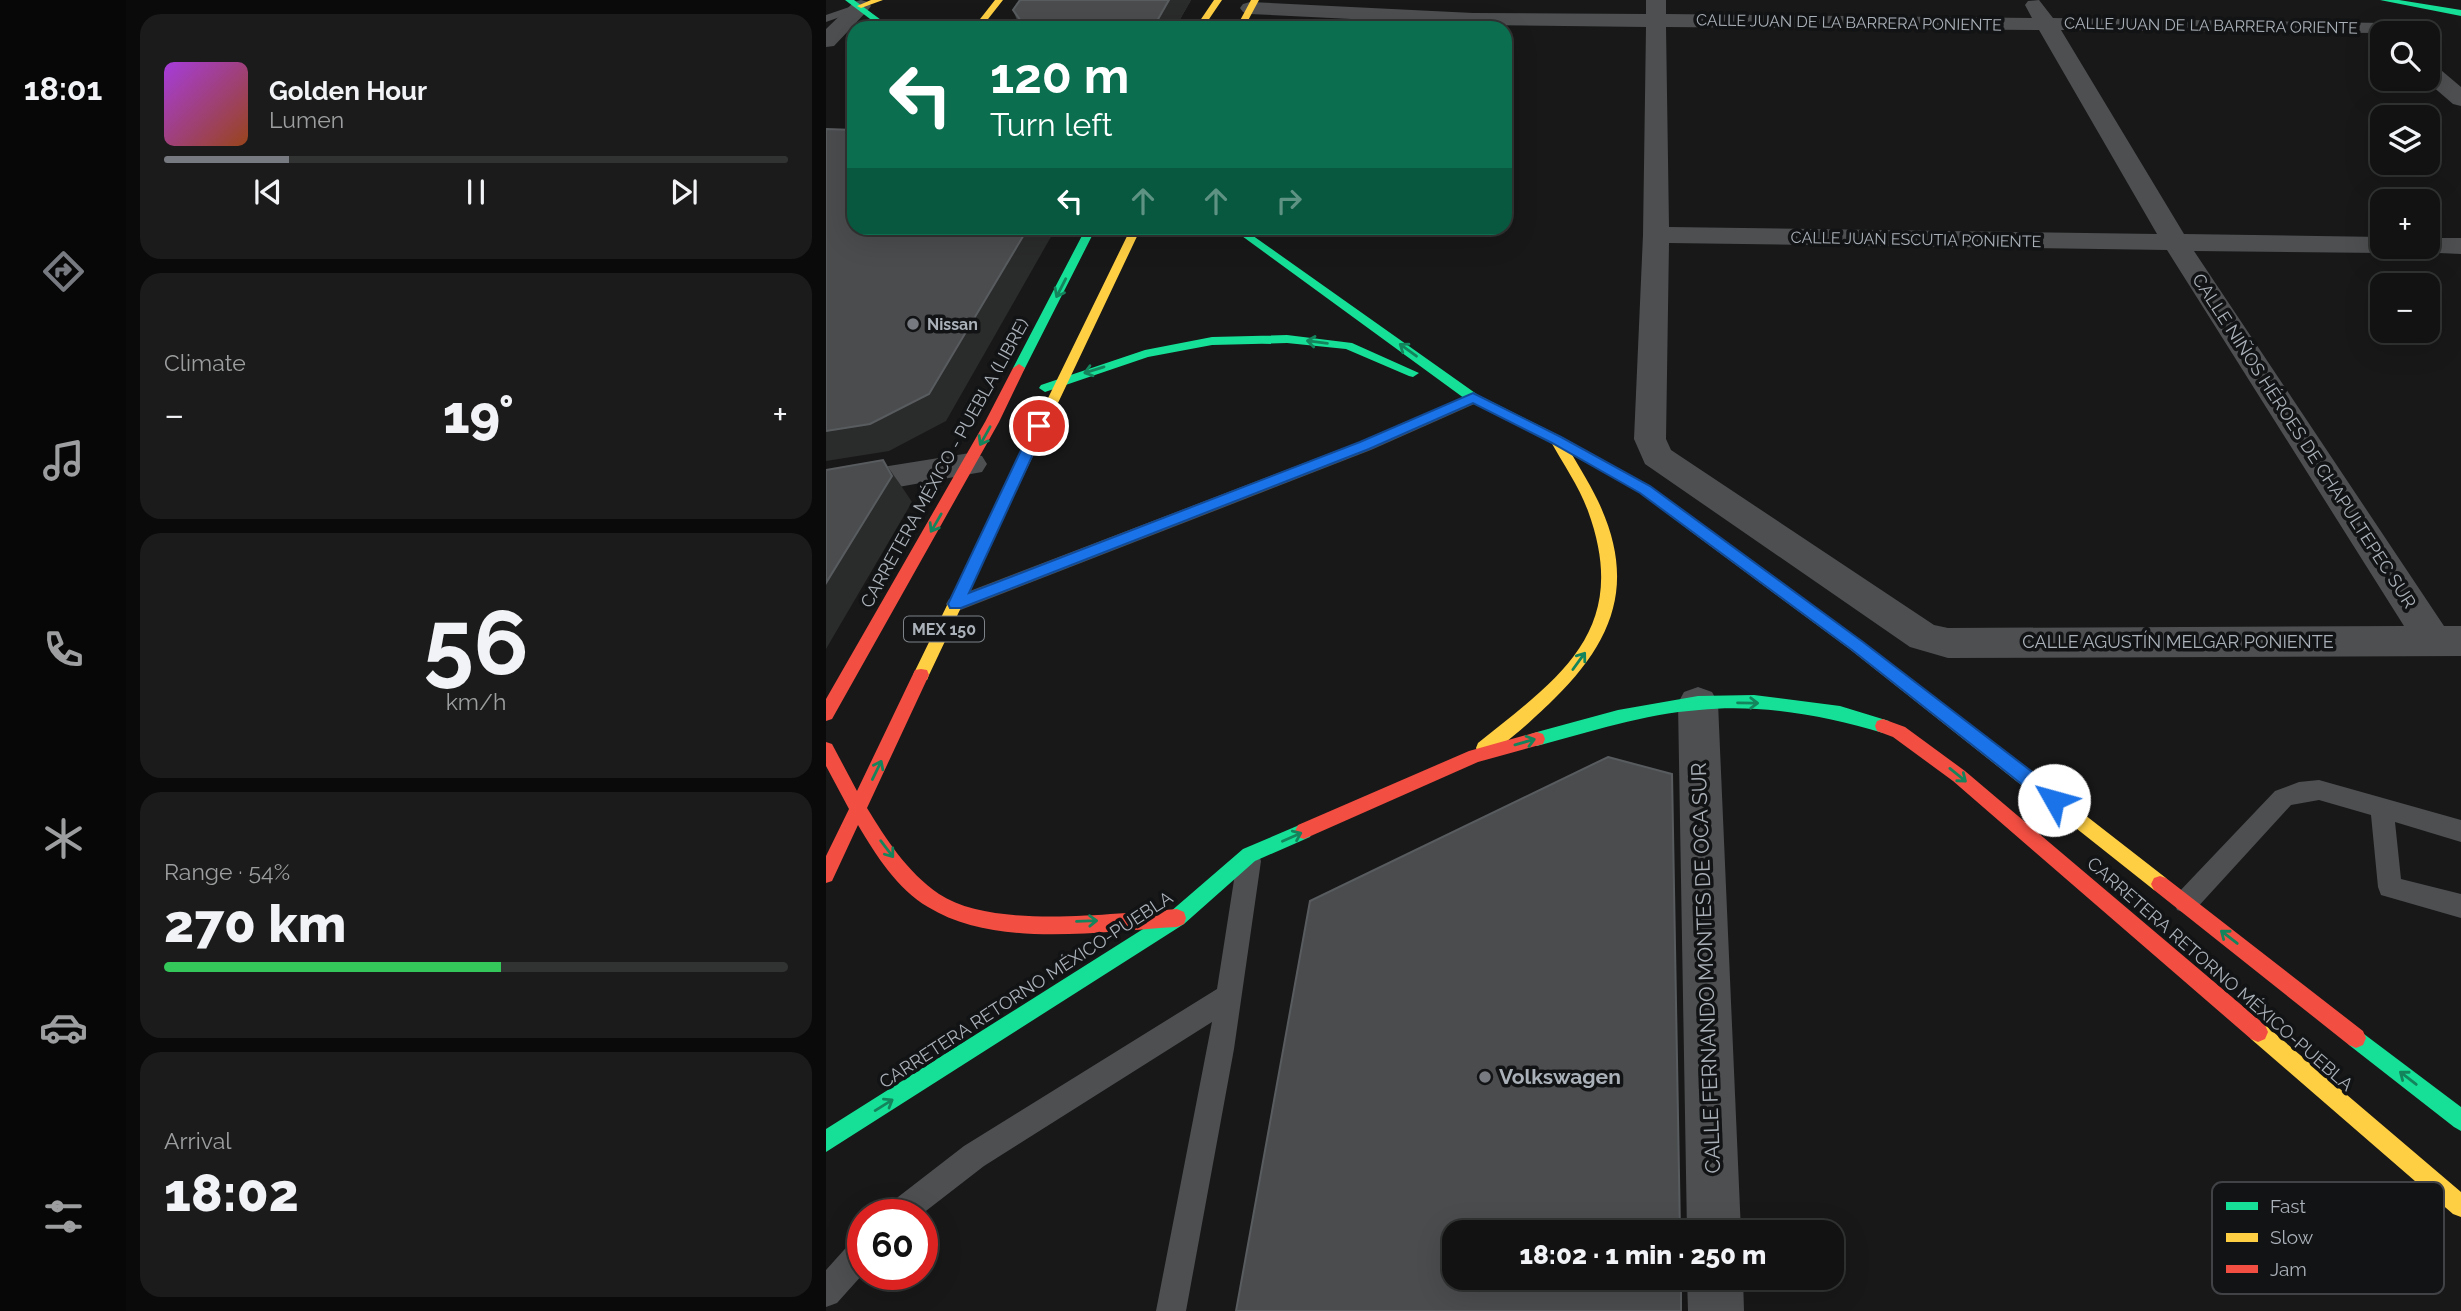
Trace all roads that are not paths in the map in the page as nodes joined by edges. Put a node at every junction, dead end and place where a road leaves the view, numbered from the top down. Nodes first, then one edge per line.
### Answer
1 (999, 0) edge
2 (1218, 0) edge
3 (1914, 0) edge
4 (2033, 0) edge
5 (2384, 0) edge
6 (863, 2) edge
7 (1250, 3) edge
8 (2361, 9) dead end
9 (1655, 10) edge
10 (2461, 13) edge
11 (1474, 16) edge
12 (826, 19) edge
13 (881, 21) edge
14 (982, 21) edge
15 (1204, 21) edge
16 (1243, 21) edge
17 (2373, 21) edge
18 (1921, 23) junction
19 (2044, 24) junction
20 (2370, 30) edge
21 (826, 41) edge
22 (2440, 81) edge
23 (2461, 99) edge
24 (1087, 235) edge
25 (1133, 235) edge
26 (1246, 235) edge
27 (1656, 235) junction
28 (2175, 242) junction
29 (2370, 245) edge
30 (2440, 246) edge
31 (2461, 246) edge
32 (1060, 381) junction
33 (1473, 398) junction
34 (1000, 408) junction
35 (1557, 440) junction
36 (970, 464) junction
37 (826, 488) edge
38 (956, 604) junction
39 (2447, 641) edge
40 (1698, 703) junction
41 (826, 713) edge
42 (826, 749) edge
43 (1475, 757) junction
44 (2382, 808) junction
45 (858, 809) junction
46 (2461, 831) edge
47 (1249, 855) junction
48 (826, 875) edge
49 (2186, 902) junction
50 (2461, 906) edge
51 (1177, 918) junction
52 (1229, 996) junction
53 (2461, 1121) edge
54 (826, 1141) edge
55 (2433, 1182) edge
56 (2444, 1191) edge
57 (918, 1199) edge
58 (2461, 1206) edge
59 (1714, 1220) edge
60 (847, 1269) edge
61 (1715, 1290) edge
62 (826, 1292) edge
63 (1171, 1311) edge
64 (1716, 1311) edge

1 - 14 main road
2 - 15 main road
3 - 18 street
4 - 19 street, CALLE NIÑOS HÉROES DE CHAPULTEPEC SUR
5 - 10 main road
6 - 12 lane
6 - 13 main road
6 - 21 street
7 - 11 street, CALLE JUAN DE LA BARRERA PONIENTE
7 - 16 main road
8 - 17 street
9 - 11 street, CALLE JUAN DE LA BARRERA PONIENTE
9 - 18 street, CALLE JUAN DE LA BARRERA PONIENTE
9 - 27 street
18 - 19 street, CALLE JUAN DE LA BARRERA PONIENTE
19 - 20 street, CALLE JUAN DE LA BARRERA ORIENTE
19 - 28 street, CALLE NIÑOS HÉROES DE CHAPULTEPEC SUR
22 - 23 street
24 -> 34 main road, CARRETERA MÉXICO - PUEBLA (LIBRE) / MEX 150
25 - 32 main road, MEX 150
33 -> 26 main road, CARRETERA RETORNO MÉXICO-PUEBLA
27 - 28 street, CALLE JUAN ESCUTIA PONIENTE
27 - 39 street, CALLE AGUSTÍN MELGAR PONIENTE
28 - 29 street, CALLE JUAN ESCUTIA PONIENTE
28 - 39 street, CALLE NIÑOS HÉROES DE CHAPULTEPEC SUR
30 - 31 street
33 -> 32 main road
32 - 34 main road
32 - 38 main road, MEX 150
33 - 35 main road, CARRETERA RETORNO MÉXICO-PUEBLA
33 - 38 lane
34 -> 36 main road, CARRETERA MÉXICO - PUEBLA (LIBRE) / MEX 150
43 -> 35 main road
35 - 49 main road, CARRETERA RETORNO MÉXICO-PUEBLA
36 - 37 street
36 -> 41 main road, CARRETERA MÉXICO - PUEBLA (LIBRE) / MEX 150
45 -> 38 main road, MEX 150
43 -> 40 main road, CARRETERA RETORNO MÉXICO-PUEBLA
40 -> 55 main road, CARRETERA RETORNO MÉXICO-PUEBLA
40 - 59 street, CALLE FERNANDO MONTES DE OCA SUR
42 - 45 main road
47 -> 43 main road, CARRETERA RETORNO MÉXICO-PUEBLA
44 - 46 lane
44 - 49 lane
44 - 50 lane
45 - 48 main road, MEX 150
45 -> 51 main road
47 - 51 main road, CARRETERA RETORNO MÉXICO-PUEBLA
47 - 52 lane
53 -> 49 main road, CARRETERA RETORNO MÉXICO-PUEBLA
54 -> 51 main road, CARRETERA RETORNO MÉXICO-PUEBLA
52 - 57 lane
52 - 63 lane
56 -> 58 main road, CARRETERA RETORNO MÉXICO-PUEBLA
60 - 62 lane
61 - 64 street

